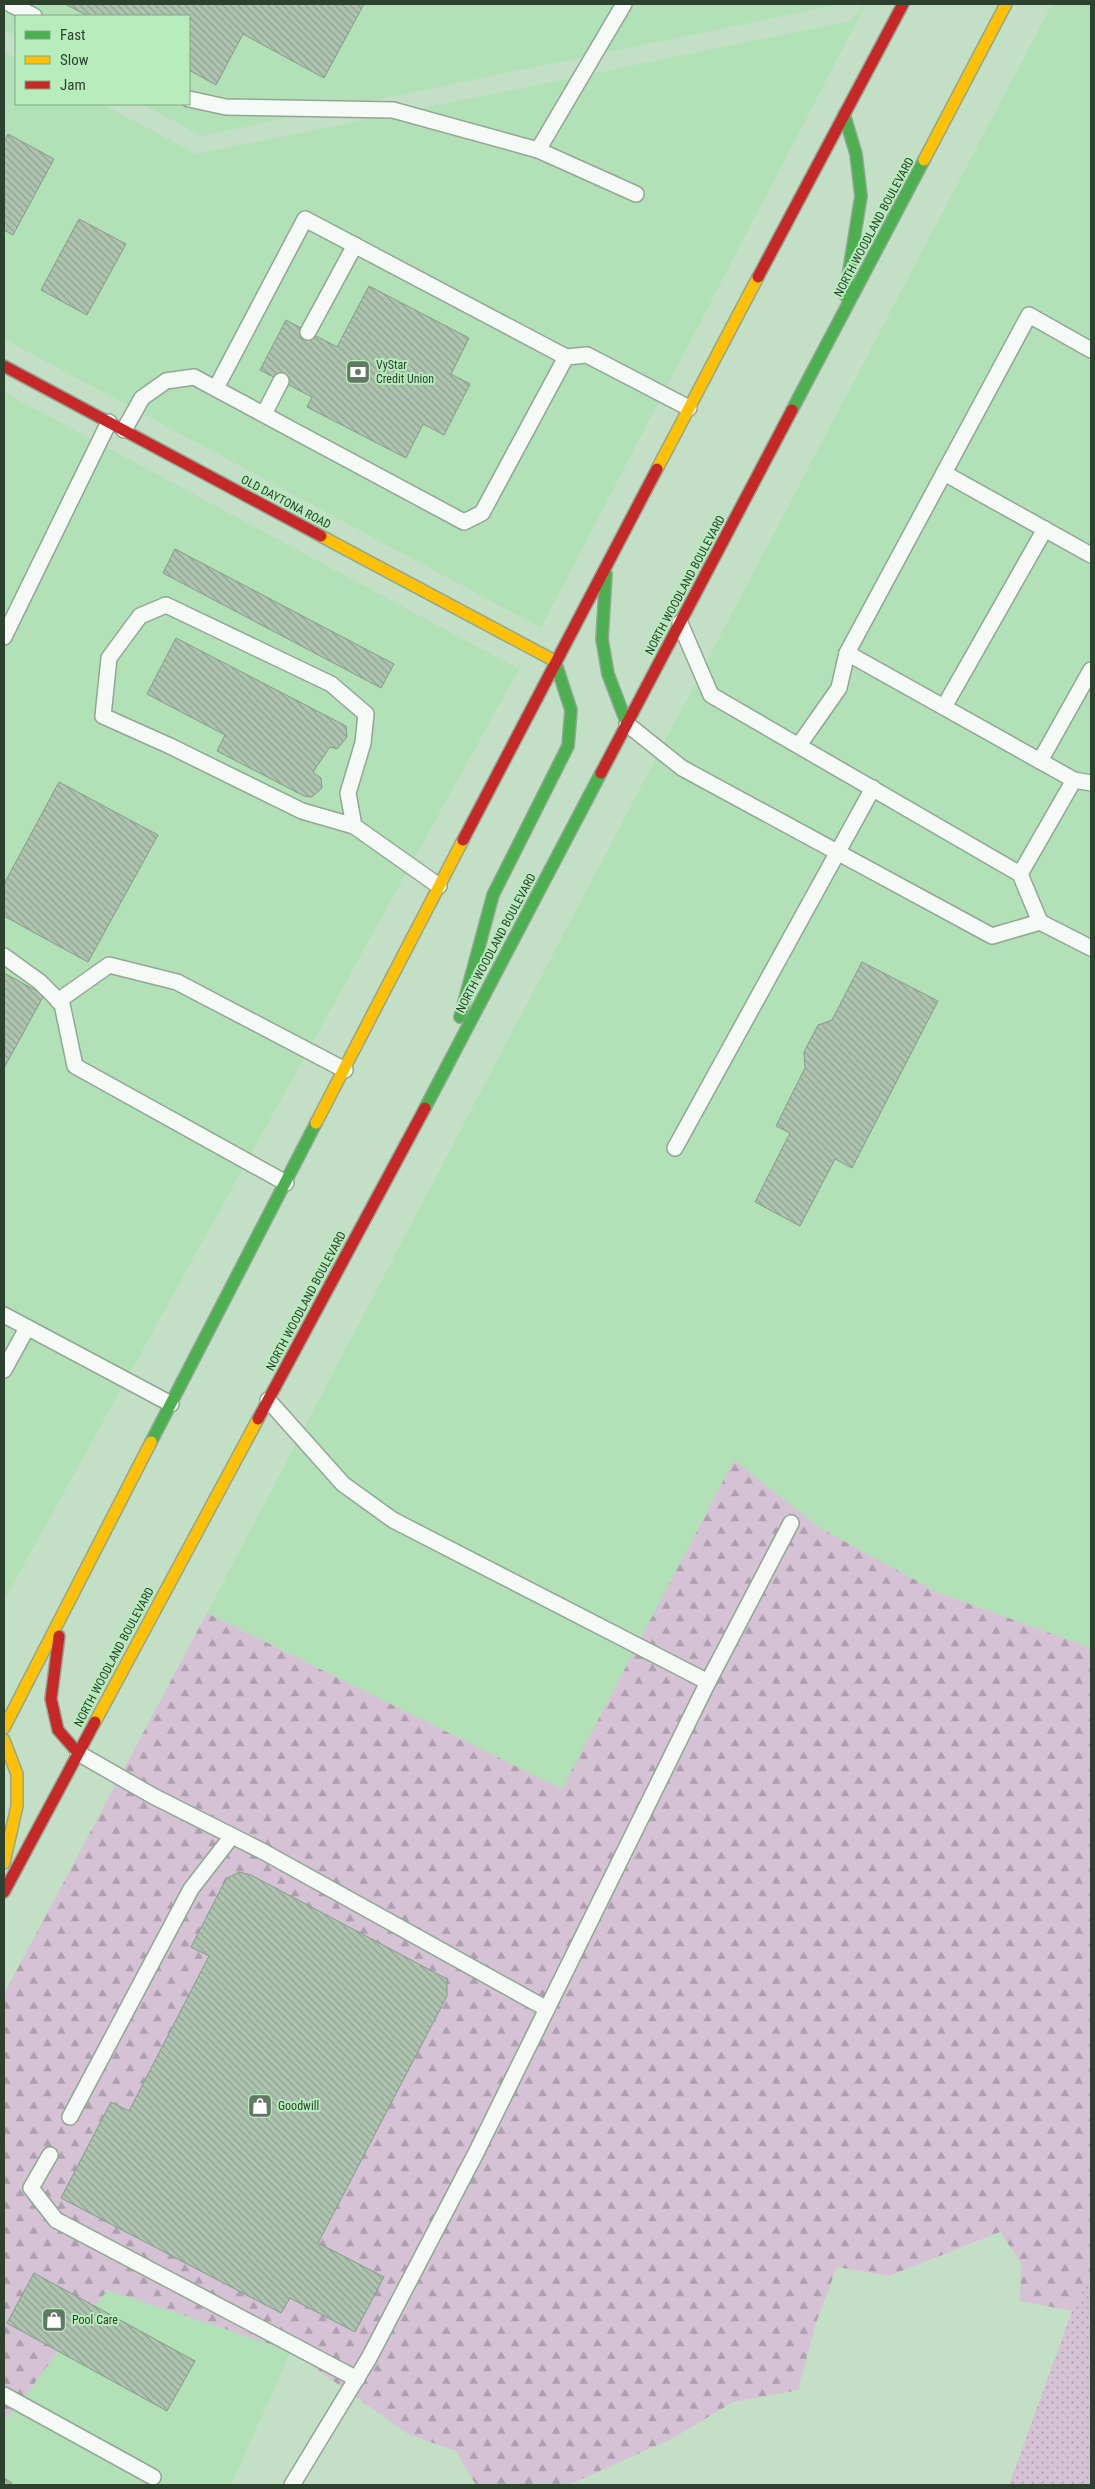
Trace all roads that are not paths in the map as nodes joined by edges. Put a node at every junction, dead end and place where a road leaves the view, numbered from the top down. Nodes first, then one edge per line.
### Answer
1 (10, 4) edge
2 (624, 4) edge
3 (902, 4) edge
4 (1006, 4) edge
5 (32, 15) edge
6 (190, 99) edge
7 (844, 114) junction
8 (538, 150) junction
9 (636, 194) dead end
10 (355, 246) junction
11 (841, 319) junction
12 (308, 332) dead end
13 (1091, 350) edge
14 (566, 357) junction
15 (4, 366) edge
16 (282, 381) dead end
17 (216, 388) junction
18 (689, 408) junction
19 (264, 414) junction
20 (109, 422) junction
21 (124, 430) junction
22 (944, 473) junction
23 (1045, 529) junction
24 (1091, 555) edge
25 (606, 564) junction
26 (680, 623) junction
27 (4, 637) edge
28 (848, 653) junction
29 (555, 661) junction
30 (1091, 670) edge
31 (944, 707) junction
32 (627, 724) junction
33 (799, 745) junction
34 (1040, 761) junction
35 (1074, 780) junction
36 (1091, 783) edge
37 (873, 788) junction
38 (354, 826) junction
39 (838, 852) junction
40 (1020, 874) junction
41 (439, 886) junction
42 (1040, 922) junction
43 (1091, 948) edge
44 (4, 956) edge
45 (58, 1001) junction
46 (447, 1066) junction
47 (345, 1070) junction
48 (675, 1148) dead end
49 (286, 1183) junction
50 (4, 1316) edge
51 (27, 1328) junction
52 (4, 1370) edge
53 (268, 1400) junction
54 (171, 1404) junction
55 (791, 1523) dead end
56 (62, 1617) junction
57 (708, 1682) junction
58 (4, 1728) edge
59 (4, 1740) edge
60 (78, 1753) junction
61 (232, 1836) junction
62 (4, 1863) edge
63 (4, 1892) edge
64 (548, 2009) junction
65 (70, 2117) dead end
66 (50, 2155) dead end
67 (357, 2379) junction
68 (4, 2395) edge
69 (152, 2477) dead end
70 (292, 2485) edge

1 - 5 lane
2 - 8 lane
3 - 7 main road
4 - 11 main road, NORTH WOODLAND BOULEVARD
6 - 8 lane
7 - 11 main road
7 - 18 main road
8 - 9 lane
10 - 12 lane
10 - 14 lane
10 - 17 lane
11 - 26 main road, NORTH WOODLAND BOULEVARD
13 - 22 lane
14 - 18 lane
14 - 19 lane
15 - 20 main road, OLD DAYTONA ROAD
16 - 19 lane
17 - 19 lane
17 - 21 lane
18 - 25 main road
20 - 21 main road, OLD DAYTONA ROAD
20 - 27 lane
21 - 29 main road, OLD DAYTONA ROAD
22 - 23 lane
22 - 28 lane
23 - 24 lane
23 - 31 lane
25 - 29 main road
25 - 32 main road
26 - 32 main road, NORTH WOODLAND BOULEVARD
26 - 33 lane
28 - 31 lane
28 - 33 lane
29 - 41 main road
29 - 46 main road
30 - 34 lane
31 - 34 lane
32 - 39 lane
32 - 46 main road, NORTH WOODLAND BOULEVARD
33 - 37 lane
34 - 35 lane
35 - 36 lane
35 - 40 lane
37 - 39 lane
37 - 40 lane
38 - 38 lane
38 - 41 lane
39 - 42 lane
39 - 48 lane
40 - 42 lane
41 - 47 main road
42 - 43 lane
44 - 45 lane
45 - 47 lane
45 - 49 lane
46 - 53 main road, NORTH WOODLAND BOULEVARD
47 - 49 main road
49 - 54 main road
50 - 51 lane
51 - 52 lane
51 - 54 lane
53 - 57 lane
53 - 60 main road, NORTH WOODLAND BOULEVARD
54 - 56 main road
55 - 57 lane
56 - 58 main road
56 - 60 main road
57 - 64 lane
59 - 62 main road
60 - 61 lane
60 - 63 main road, NORTH WOODLAND BOULEVARD
61 - 64 lane
61 - 65 lane
64 - 67 lane
66 - 67 lane
67 - 70 lane
68 - 69 lane

